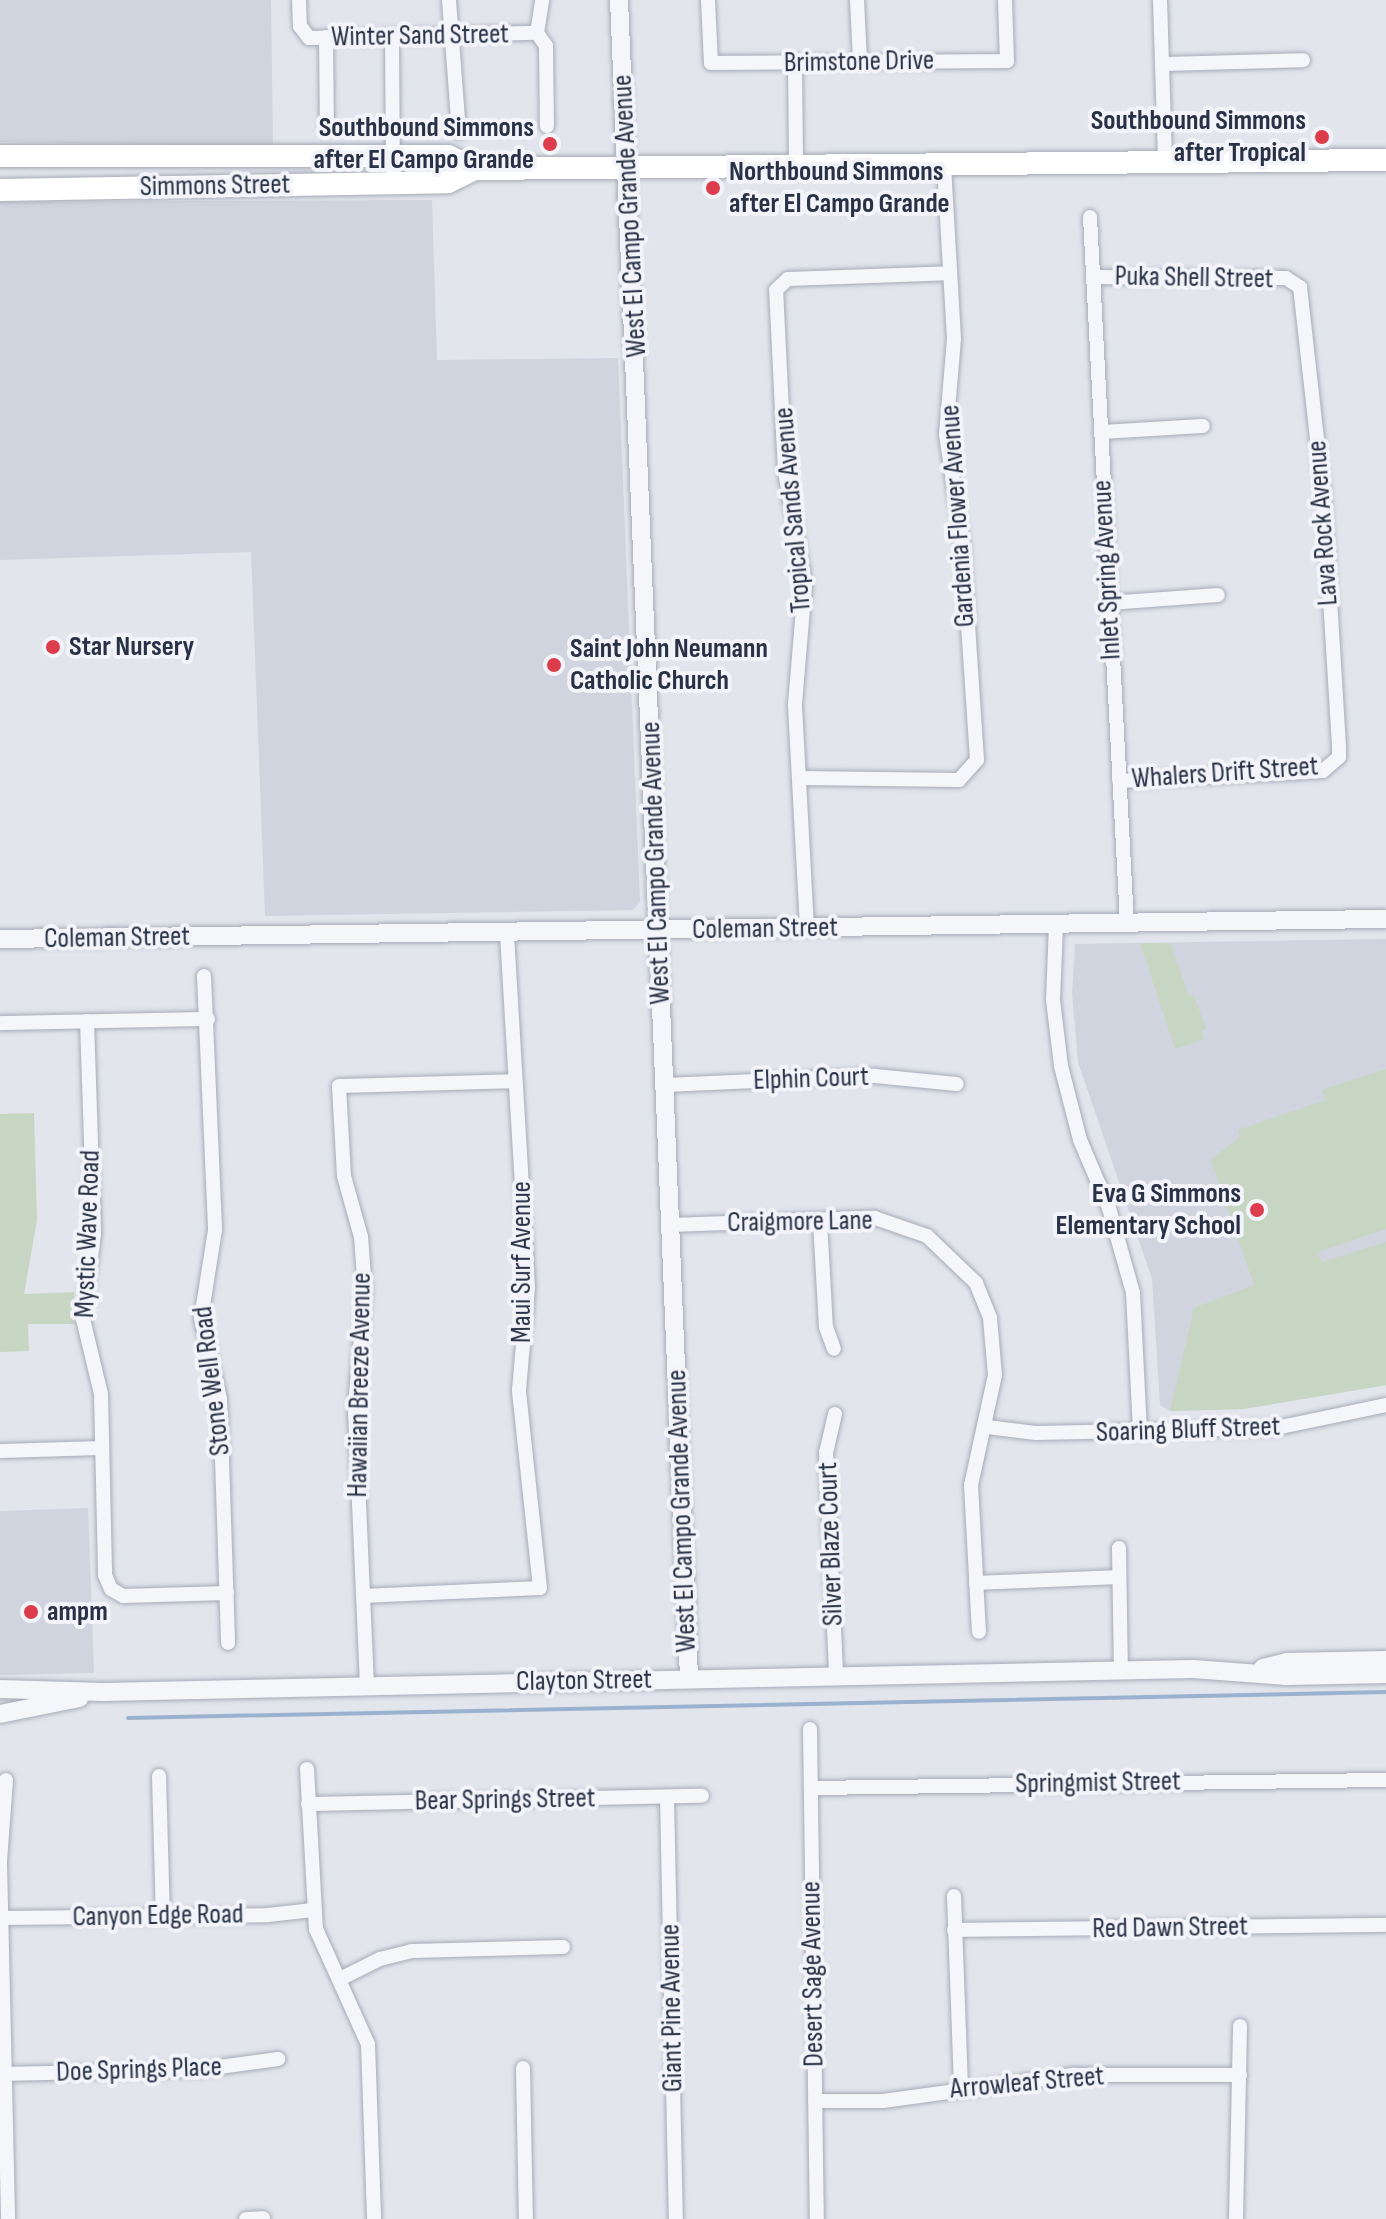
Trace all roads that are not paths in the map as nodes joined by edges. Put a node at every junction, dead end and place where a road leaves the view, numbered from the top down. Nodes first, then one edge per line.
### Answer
1 (299, 0) edge
2 (449, 0) edge
3 (542, 0) edge
4 (619, 0) edge
5 (708, 0) edge
6 (857, 0) edge
7 (1005, 0) edge
8 (1160, 0) edge
9 (537, 33) junction
10 (450, 34) junction
11 (326, 37) junction
12 (392, 37) junction
13 (1303, 60) dead end
14 (860, 62) junction
15 (795, 63) junction
16 (1163, 64) junction
17 (547, 126) dead end
18 (327, 127) dead end
19 (459, 132) dead end
20 (0, 156) edge
21 (393, 156) junction
22 (1386, 160) edge
23 (1165, 162) junction
24 (944, 164) junction
25 (796, 165) junction
26 (629, 167) junction
27 (475, 169) junction
28 (393, 183) junction
29 (0, 190) edge
30 (1090, 217) dead end
31 (948, 273) junction
32 (1093, 277) junction
33 (1295, 281) joint
34 (1203, 426) dead end
35 (1101, 432) junction
36 (1218, 595) dead end
37 (1109, 603) junction
38 (1331, 766) joint
39 (800, 778) junction
40 (1119, 781) junction
41 (1386, 919) edge
42 (1127, 923) junction
43 (1056, 925) junction
44 (807, 928) junction
45 (658, 932) junction
46 (507, 935) junction
47 (0, 939) edge
48 (204, 976) dead end
49 (208, 1019) junction
50 (87, 1021) junction
51 (0, 1023) edge
52 (514, 1081) junction
53 (957, 1084) dead end
54 (665, 1085) junction
55 (820, 1221) junction
56 (670, 1225) junction
57 (834, 1349) dead end
58 (1386, 1405) edge
59 (835, 1414) dead end
60 (987, 1427) junction
61 (1140, 1432) junction
62 (102, 1448) junction
63 (0, 1451) edge
64 (1119, 1548) dead end
65 (1119, 1577) junction
66 (976, 1583) junction
67 (227, 1593) junction
68 (363, 1596) junction
69 (979, 1632) dead end
70 (228, 1643) dead end
71 (1386, 1660) edge
72 (1121, 1670) junction
73 (1256, 1670) junction
74 (1386, 1674) edge
75 (836, 1675) junction
76 (689, 1678) junction
77 (367, 1686) junction
78 (9, 1689) edge
79 (103, 1692) junction
80 (9, 1713) edge
81 (810, 1729) dead end
82 (307, 1769) dead end
83 (159, 1776) dead end
84 (6, 1780) dead end
85 (1386, 1780) edge
86 (811, 1788) junction
87 (702, 1796) dead end
88 (667, 1797) junction
89 (308, 1804) junction
90 (954, 1896) dead end
91 (313, 1910) junction
92 (163, 1916) junction
93 (1, 1918) edge
94 (1386, 1925) edge
95 (954, 1930) junction
96 (563, 1947) dead end
97 (340, 1979) junction
98 (1240, 2026) dead end
99 (278, 2059) dead end
100 (523, 2068) dead end
101 (2, 2074) edge
102 (1240, 2075) junction
103 (961, 2087) junction
104 (815, 2101) junction
105 (263, 2218) edge
106 (8, 2219) edge
107 (246, 2219) edge
108 (374, 2219) edge
109 (526, 2219) edge
110 (676, 2219) edge
111 (817, 2219) edge
112 (1236, 2219) edge

1 - 11 street, Winter Sand Street
2 - 10 street
3 - 9 street
4 - 26 street, West El Campo Grande Avenue
5 - 15 street, Brimstone Drive
6 - 14 street
7 - 14 street, Brimstone Drive
8 - 16 street
9 - 10 street, Winter Sand Street
9 - 17 street
10 - 12 street, Winter Sand Street
10 - 19 street
11 - 12 street, Winter Sand Street
11 - 18 street
12 - 21 street
13 - 16 street
14 - 15 street, Brimstone Drive
15 - 25 street
16 - 23 street
20 - 21 main road, Simmons Street
21 - 27 main road, Simmons Street
21 - 28 street
22 - 23 main road, Simmons Street
23 - 24 main road, Simmons Street
24 - 25 main road, Simmons Street
24 - 31 street, Gardenia Flower Avenue
25 - 26 main road, Simmons Street
26 - 27 main road, Simmons Street
26 - 45 street, West El Campo Grande Avenue
27 - 28 main road, Simmons Street
28 - 29 main road, Simmons Street
30 - 32 street, Inlet Spring Avenue
31 - 39 street, Tropical Sands Avenue
31 - 39 street, Gardenia Flower Avenue
32 - 33 street, Puka Shell Street
32 - 35 street, Inlet Spring Avenue
33 - 38 street, Lava Rock Avenue
34 - 35 street
35 - 37 street, Inlet Spring Avenue
36 - 37 street
37 - 40 street, Inlet Spring Avenue
38 - 40 street, Whalers Drift Street
39 - 44 street, Tropical Sands Avenue
40 - 42 street, Inlet Spring Avenue
41 - 42 street, Coleman Street
42 - 43 street, Coleman Street
43 - 44 street, Coleman Street
43 - 61 street
44 - 45 street, Coleman Street
45 - 46 street, Coleman Street
45 - 54 street, West El Campo Grande Avenue
46 - 47 street, Coleman Street
46 - 52 street, Maui Surf Avenue
48 - 49 street, Stone Well Road
49 - 50 street
49 - 67 street, Stone Well Road
50 - 51 street
50 - 62 street, Mystic Wave Road
52 - 68 street, Maui Surf Avenue
52 - 68 street, Hawaiian Breeze Avenue
53 - 54 street, Elphin Court
54 - 56 street, West El Campo Grande Avenue
55 - 56 street, Craigmore Lane
55 - 57 street
55 - 60 street, Craigmore Lane
56 - 76 street, West El Campo Grande Avenue
58 - 61 street, Soaring Bluff Street
59 - 75 street, Silver Blaze Court
60 - 61 street, Soaring Bluff Street
60 - 66 street
62 - 63 street
62 - 67 street, Mystic Wave Road
64 - 65 street
65 - 66 street
65 - 72 street
66 - 69 street
67 - 70 street, Stone Well Road
68 - 77 street, Hawaiian Breeze Avenue
71 - 73 street, Clayton Street
72 - 73 street, Clayton Street
72 - 75 street, Clayton Street
73 - 74 street, Clayton Street
75 - 76 street, Clayton Street
76 - 77 street, Clayton Street
77 - 79 street, Clayton Street
78 - 79 street, Clayton Street
78 - 80 street
79 - 80 street, Clayton Street
81 - 86 street, Desert Sage Avenue
82 - 89 street
83 - 92 street
84 - 93 street
85 - 86 street, Springmist Street
86 - 104 street, Desert Sage Avenue
87 - 88 street, Bear Springs Street
88 - 89 street, Bear Springs Street
88 - 110 street, Giant Pine Avenue
89 - 91 street
90 - 95 street
91 - 92 street, Canyon Edge Road
91 - 97 street
92 - 93 street, Canyon Edge Road
93 - 101 street
94 - 95 street, Red Dawn Street
95 - 103 street
96 - 97 street
97 - 108 street
98 - 102 street
99 - 101 street, Doe Springs Place
100 - 109 street
101 - 106 street
102 - 103 street, Arrowleaf Street
102 - 112 street
103 - 104 street, Arrowleaf Street
104 - 111 street, Desert Sage Avenue
105 - 107 street

